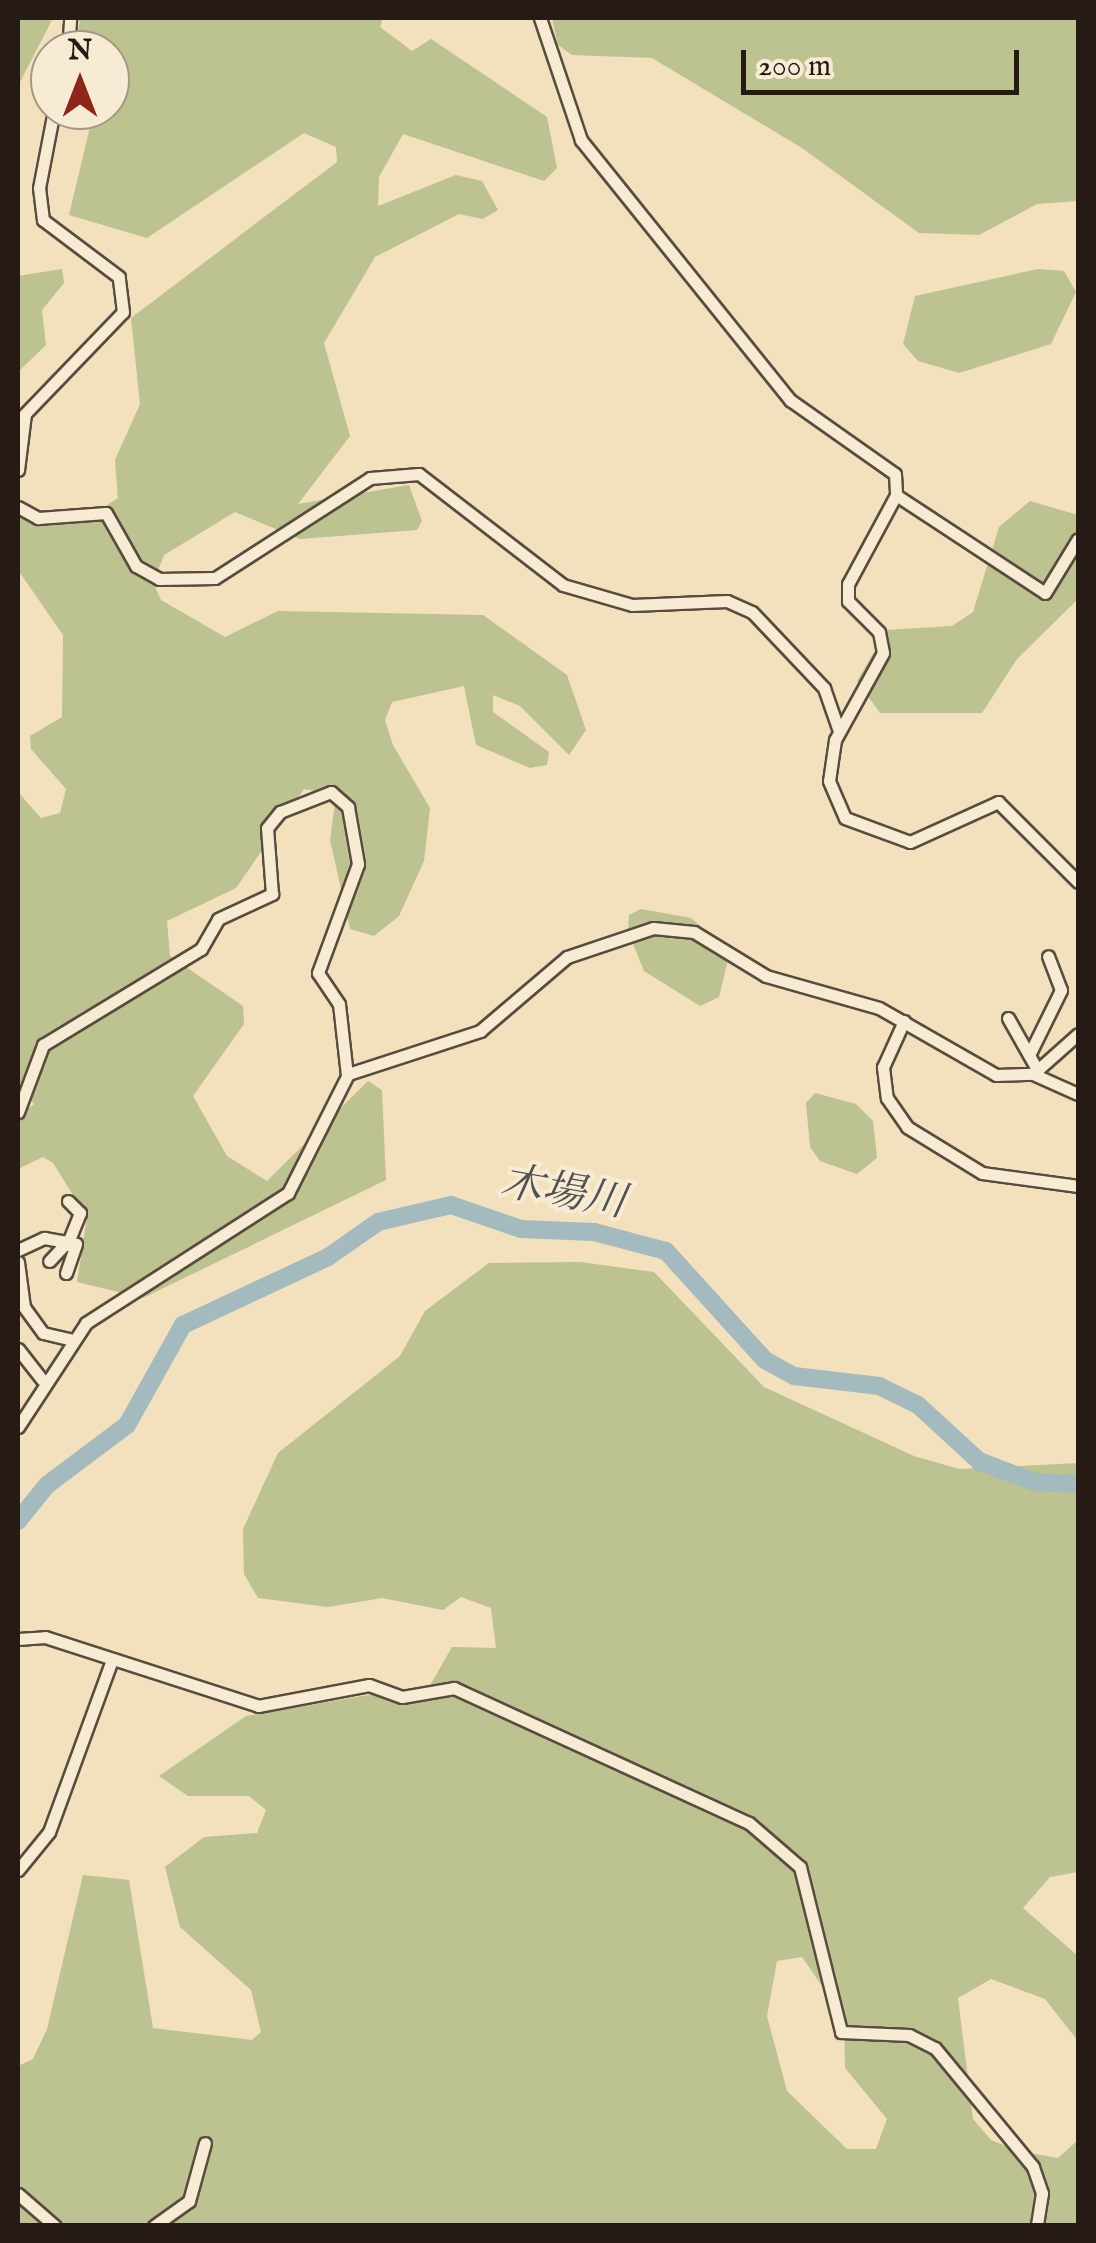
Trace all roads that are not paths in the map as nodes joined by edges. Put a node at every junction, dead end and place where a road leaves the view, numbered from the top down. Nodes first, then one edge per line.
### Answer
1 (540, 18) edge
2 (50, 130) edge
3 (21, 417) edge
4 (18, 470) edge
5 (896, 494) junction
6 (18, 507) edge
7 (1078, 539) edge
8 (839, 730) junction
9 (1078, 882) edge
10 (1048, 956) dead end
11 (1008, 1018) dead end
12 (904, 1022) junction
13 (1078, 1034) edge
14 (1030, 1051) junction
15 (1036, 1072) junction
16 (347, 1075) junction
17 (1078, 1094) edge
18 (18, 1112) edge
19 (1078, 1186) edge
20 (68, 1201) dead end
21 (72, 1243) junction
22 (18, 1250) edge
23 (49, 1261) dead end
24 (18, 1262) edge
25 (66, 1273) dead end
26 (20, 1292) edge
27 (70, 1338) junction
28 (18, 1349) edge
29 (42, 1380) junction
30 (18, 1427) edge
31 (18, 1639) edge
32 (111, 1663) junction
33 (18, 1870) edge
34 (205, 2143) dead end
35 (18, 2194) edge
36 (55, 2226) edge
37 (154, 2226) edge
38 (1037, 2226) edge

1 - 5 street
2 - 3 street
3 - 4 street
5 - 7 street
5 - 8 street
6 - 8 street
8 - 9 street
10 - 14 street
11 - 14 street
12 - 15 street
12 - 16 street
12 - 19 street
13 - 15 street
14 - 15 street
15 - 17 street
16 - 18 street
16 - 27 street
20 - 21 street
21 - 22 street
21 - 23 street
21 - 25 street
24 - 26 street
26 - 27 street
27 - 29 street
28 - 29 street
29 - 30 street
31 - 32 street
32 - 33 street
32 - 38 street
34 - 37 street
35 - 36 street

